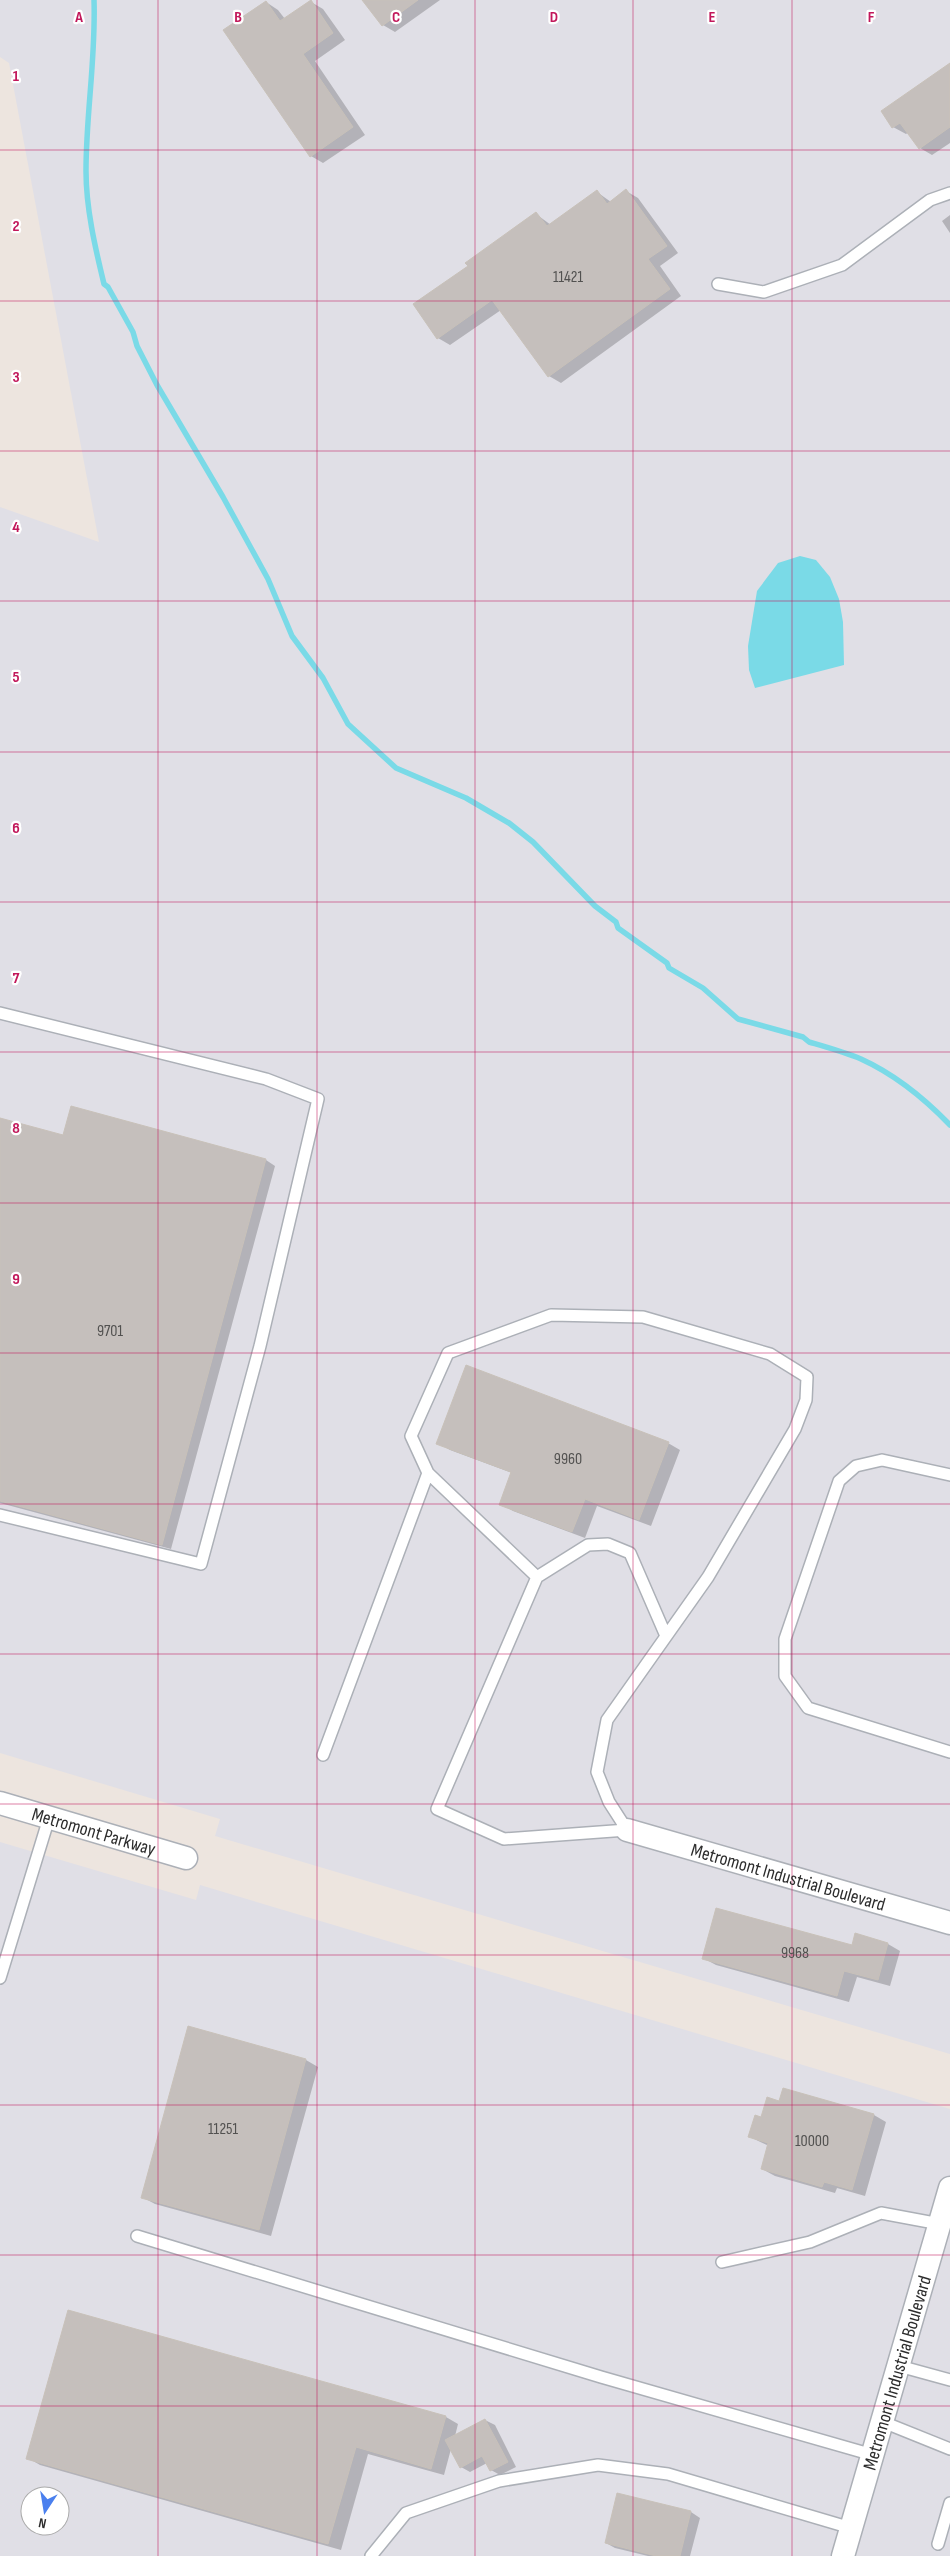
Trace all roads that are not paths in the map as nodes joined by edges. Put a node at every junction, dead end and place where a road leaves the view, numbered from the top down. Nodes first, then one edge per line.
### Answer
1 (950, 193) edge
2 (718, 284) dead end
3 (0, 1013) edge
4 (428, 1473) junction
5 (950, 1474) edge
6 (0, 1515) edge
7 (537, 1577) junction
8 (666, 1636) junction
9 (950, 1752) edge
10 (323, 1755) dead end
11 (0, 1803) edge
12 (49, 1818) junction
13 (627, 1830) junction
14 (186, 1858) dead end
15 (950, 1922) edge
16 (0, 1978) edge
17 (950, 2188) edge
18 (940, 2224) junction
19 (138, 2236) dead end
20 (722, 2262) dead end
21 (899, 2366) junction
22 (950, 2380) edge
23 (883, 2422) junction
24 (950, 2449) edge
25 (873, 2454) junction
26 (950, 2503) edge
27 (851, 2528) junction
28 (938, 2544) dead end
29 (371, 2556) edge
30 (843, 2556) edge

1 - 2 lane
3 - 6 lane
4 - 7 lane
4 - 8 lane
4 - 10 lane
5 - 9 lane
7 - 8 lane
7 - 13 lane
8 - 13 lane
11 - 12 street, Metromont Parkway
12 - 14 street, Metromont Parkway
12 - 16 lane
13 - 15 street, Metromont Industrial Boulevard
17 - 18 street, Metromont Industrial Boulevard
18 - 20 lane
18 - 21 street, Metromont Industrial Boulevard
19 - 25 lane
21 - 22 lane
21 - 23 street, Metromont Industrial Boulevard
23 - 24 lane
23 - 25 street, Metromont Industrial Boulevard
25 - 27 street, Metromont Industrial Boulevard
26 - 28 lane
27 - 29 lane
27 - 30 street, Metromont Industrial Boulevard

